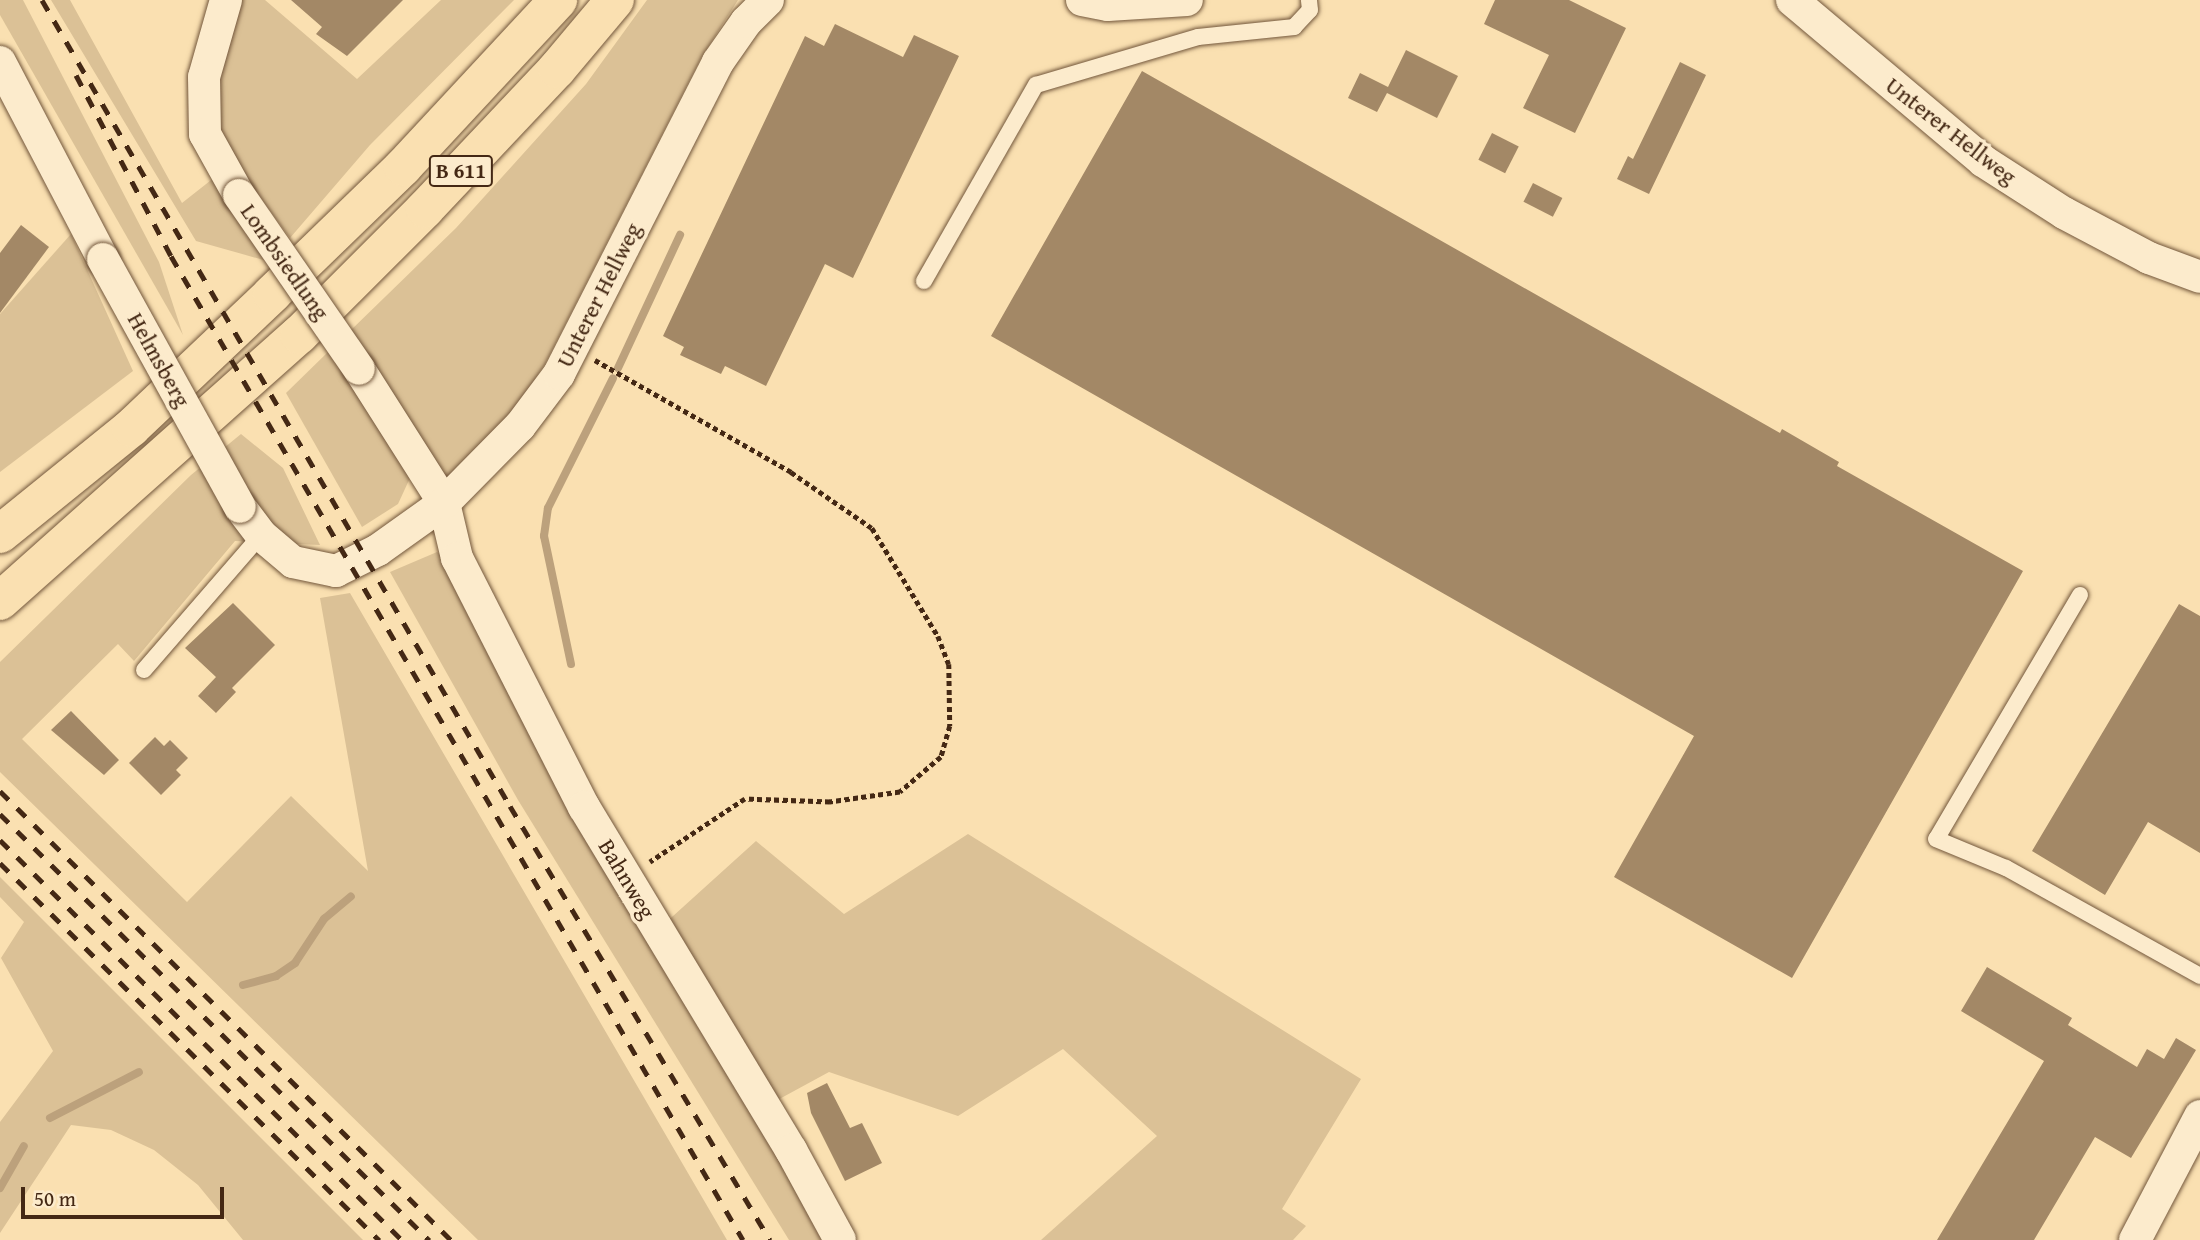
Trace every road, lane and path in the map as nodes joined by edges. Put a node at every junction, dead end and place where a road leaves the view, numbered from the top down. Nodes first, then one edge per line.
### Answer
1 (226, 0) edge
2 (558, 0) edge
3 (615, 0) edge
4 (768, 0) edge
5 (1082, 0) edge
6 (1187, 0) edge
7 (1309, 0) edge
8 (1792, 0) edge
9 (0, 62) edge
10 (2200, 277) edge
11 (925, 281) dead end
12 (573, 347) junction
13 (444, 503) junction
14 (0, 534) edge
15 (261, 535) junction
16 (378, 550) joint
17 (2080, 595) dead end
18 (0, 601) edge
19 (144, 670) dead end
20 (626, 878) junction
21 (2200, 976) edge
22 (2200, 1116) edge
23 (840, 1240) edge
24 (2135, 1240) edge

1 - 13 street, Lombsiedlung, bridge
2 - 14 highway, B 611
3 - 18 highway, B 611
4 - 12 street, Unterer Hellweg
5 - 6 street
7 - 11 lane
8 - 10 street, Unterer Hellweg
9 - 15 street, Helmsberg, bridge
12 - 13 street, Unterer Hellweg
12 - 20 path
13 - 16 street, Unterer Hellweg
13 - 20 street, Bahnweg
15 - 16 street, Helmsberg
15 - 19 lane
17 - 21 lane
20 - 23 street, Bahnweg
22 - 24 street

